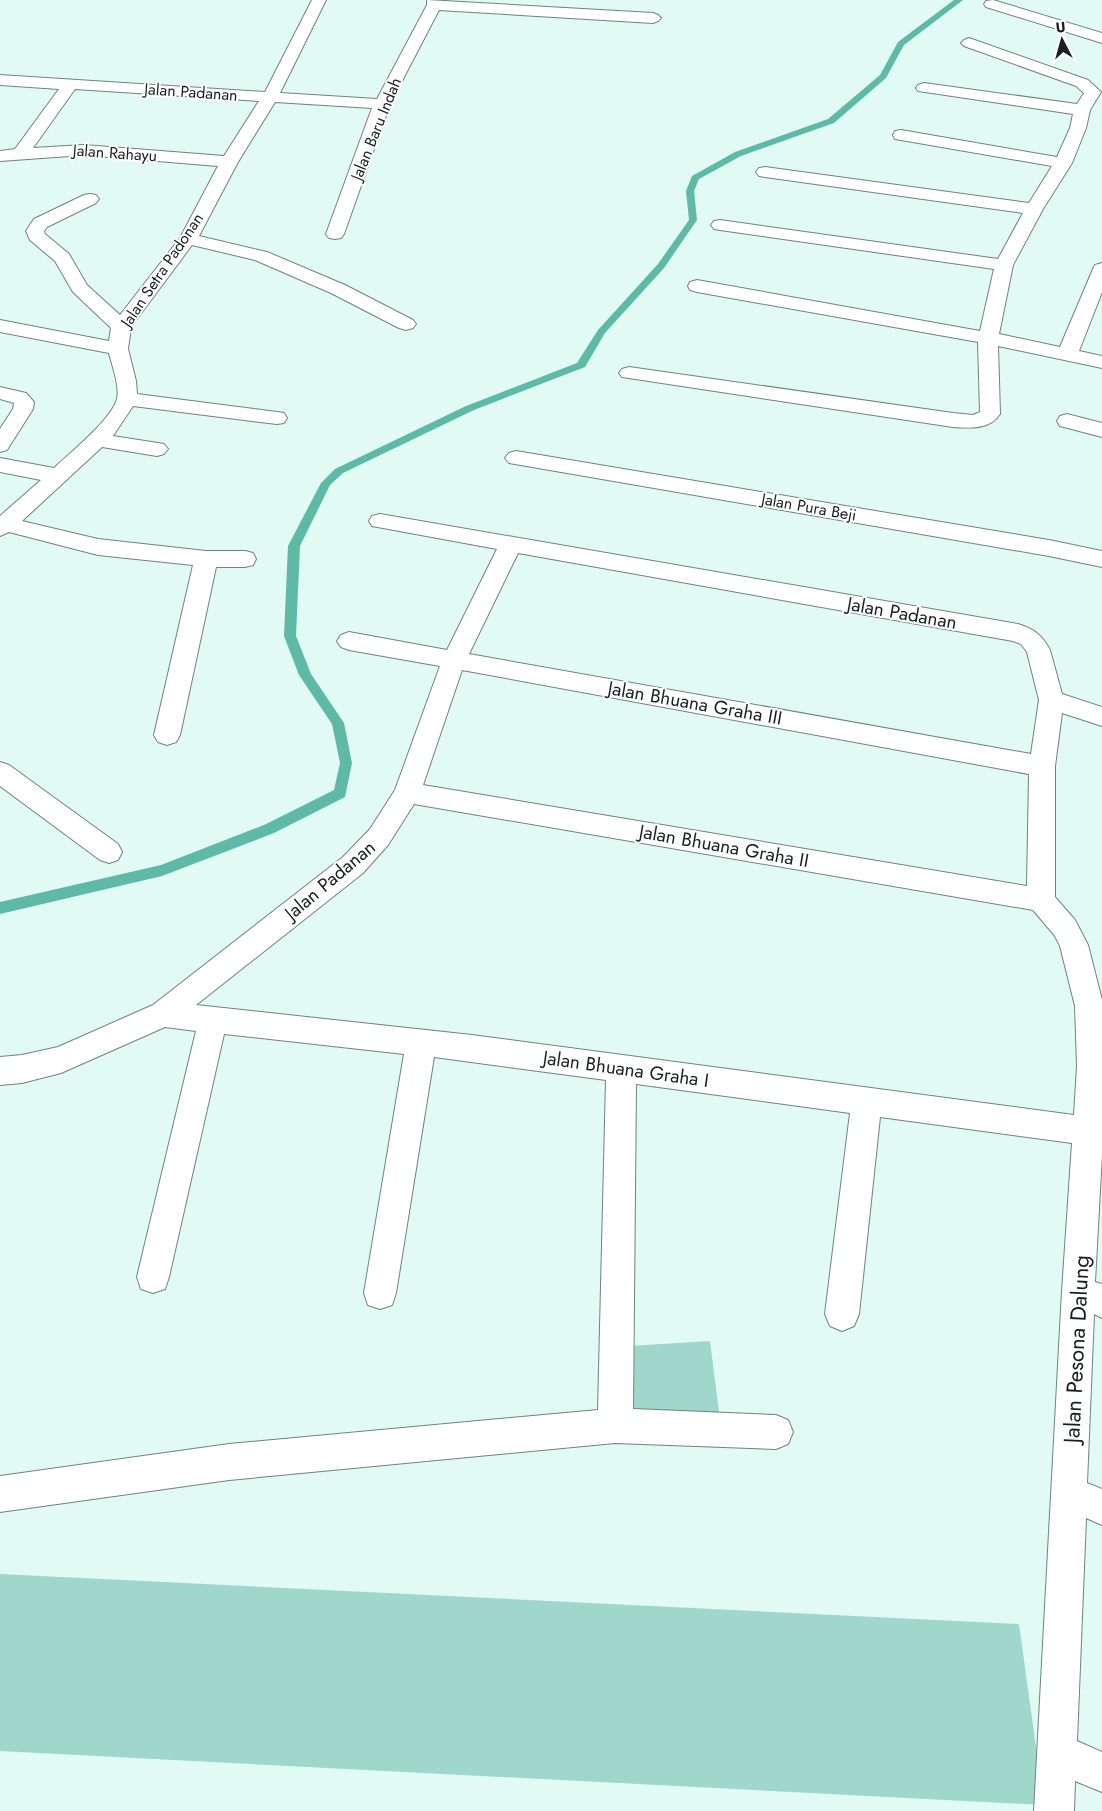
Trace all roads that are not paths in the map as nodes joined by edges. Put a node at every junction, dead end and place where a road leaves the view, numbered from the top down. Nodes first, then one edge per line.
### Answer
1 (319, 0) edge
2 (434, 3) edge
3 (991, 4) dead end
4 (653, 18) dead end
5 (1102, 38) edge
6 (970, 43) dead end
7 (0, 80) edge
8 (70, 85) junction
9 (924, 88) dead end
10 (270, 97) junction
11 (382, 104) junction
12 (1082, 110) junction
13 (901, 135) dead end
14 (20, 154) junction
15 (0, 156) edge
16 (229, 162) junction
17 (1063, 163) junction
18 (765, 172) dead end
19 (90, 199) dead end
20 (1034, 209) junction
21 (720, 225) dead end
22 (335, 234) dead end
23 (188, 239) junction
24 (1004, 265) junction
25 (1102, 269) edge
26 (697, 286) dead end
27 (406, 324) dead end
28 (0, 326) edge
29 (121, 327) junction
30 (988, 338) junction
31 (118, 349) junction
32 (1068, 353) junction
33 (1102, 362) edge
34 (629, 373) dead end
35 (0, 393) edge
36 (127, 399) junction
37 (277, 418) dead end
38 (1067, 421) dead end
39 (1102, 430) edge
40 (98, 440) junction
41 (0, 445) edge
42 (157, 449) dead end
43 (516, 458) dead end
44 (0, 465) edge
45 (58, 476) junction
46 (380, 521) dead end
47 (2, 526) edge
48 (511, 544) junction
49 (206, 559) junction
50 (245, 559) dead end
51 (1102, 559) edge
52 (349, 641) dead end
53 (454, 660) junction
54 (1051, 700) junction
55 (1102, 717) edge
56 (167, 735) dead end
57 (1042, 766) junction
58 (0, 772) edge
59 (407, 792) junction
60 (109, 852) dead end
61 (1041, 900) junction
62 (163, 1014) junction
63 (213, 1020) junction
64 (420, 1043) junction
65 (621, 1068) junction
66 (0, 1071) edge
67 (867, 1101) junction
68 (1095, 1132) edge
69 (153, 1277) dead end
70 (380, 1293) dead end
71 (1090, 1296) edge
72 (842, 1314) dead end
73 (615, 1426) junction
74 (776, 1432) dead end
75 (1069, 1493) junction
76 (0, 1494) edge
77 (1102, 1507) edge
78 (1058, 1752) junction
79 (1102, 1772) edge
80 (1054, 1811) edge

1 - 10 street, Jalan Setra Padonan
2 - 4 street
2 - 11 street, Jalan Baru Indah
3 - 5 street
6 - 12 street
7 - 8 street, Jalan Padanan
8 - 10 street, Jalan Padanan
8 - 14 street
9 - 12 street
10 - 11 street, Jalan Padanan
10 - 16 street, Jalan Setra Padonan
11 - 22 street, Jalan Baru Indah
12 - 17 street
13 - 17 street
14 - 15 street, Jalan Rahayu
14 - 16 street, Jalan Rahayu
16 - 23 street, Jalan Setra Padonan
17 - 20 street
18 - 20 street
19 - 29 street
20 - 24 street
21 - 24 street
23 - 27 street
23 - 29 street, Jalan Setra Padonan
24 - 30 street
25 - 32 street
26 - 30 street
28 - 31 street
29 - 31 street, Jalan Setra Padonan
30 - 32 street
30 - 34 street
31 - 36 street, Jalan Setra Padonan
32 - 33 street
35 - 41 street
36 - 37 street
36 - 40 street
38 - 39 street
40 - 42 street
40 - 45 street
43 - 51 street, Jalan Pura Beji
44 - 45 street
45 - 47 street
46 - 48 street, Jalan Padanan
47 - 49 street
48 - 53 street, Jalan Padanan
48 - 54 street, Jalan Padanan
49 - 50 street
49 - 56 street
52 - 53 street, Jalan Bhuana Graha III
53 - 57 street, Jalan Bhuana Graha III
53 - 59 street, Jalan Padanan
54 - 55 street
54 - 57 street, Jalan Padanan
57 - 61 street, Jalan Padanan
58 - 60 street
59 - 61 street, Jalan Bhuana Graha II
59 - 62 street, Jalan Padanan
61 - 68 street, Jalan Pesona Dalung
62 - 63 street, Jalan Bhuana Graha I
62 - 66 street, Jalan Padanan
63 - 64 street, Jalan Bhuana Graha I
63 - 69 street
64 - 65 street, Jalan Bhuana Graha I
64 - 70 street
65 - 67 street, Jalan Bhuana Graha I
65 - 73 street
67 - 68 street, Jalan Bhuana Graha I
67 - 72 street
68 - 71 street, Jalan Pesona Dalung
71 - 75 street, Jalan Pesona Dalung
73 - 74 street
73 - 76 street
75 - 77 street
75 - 78 street, Jalan Pesona Dalung
78 - 79 street
78 - 80 street, Jalan Pesona Dalung

